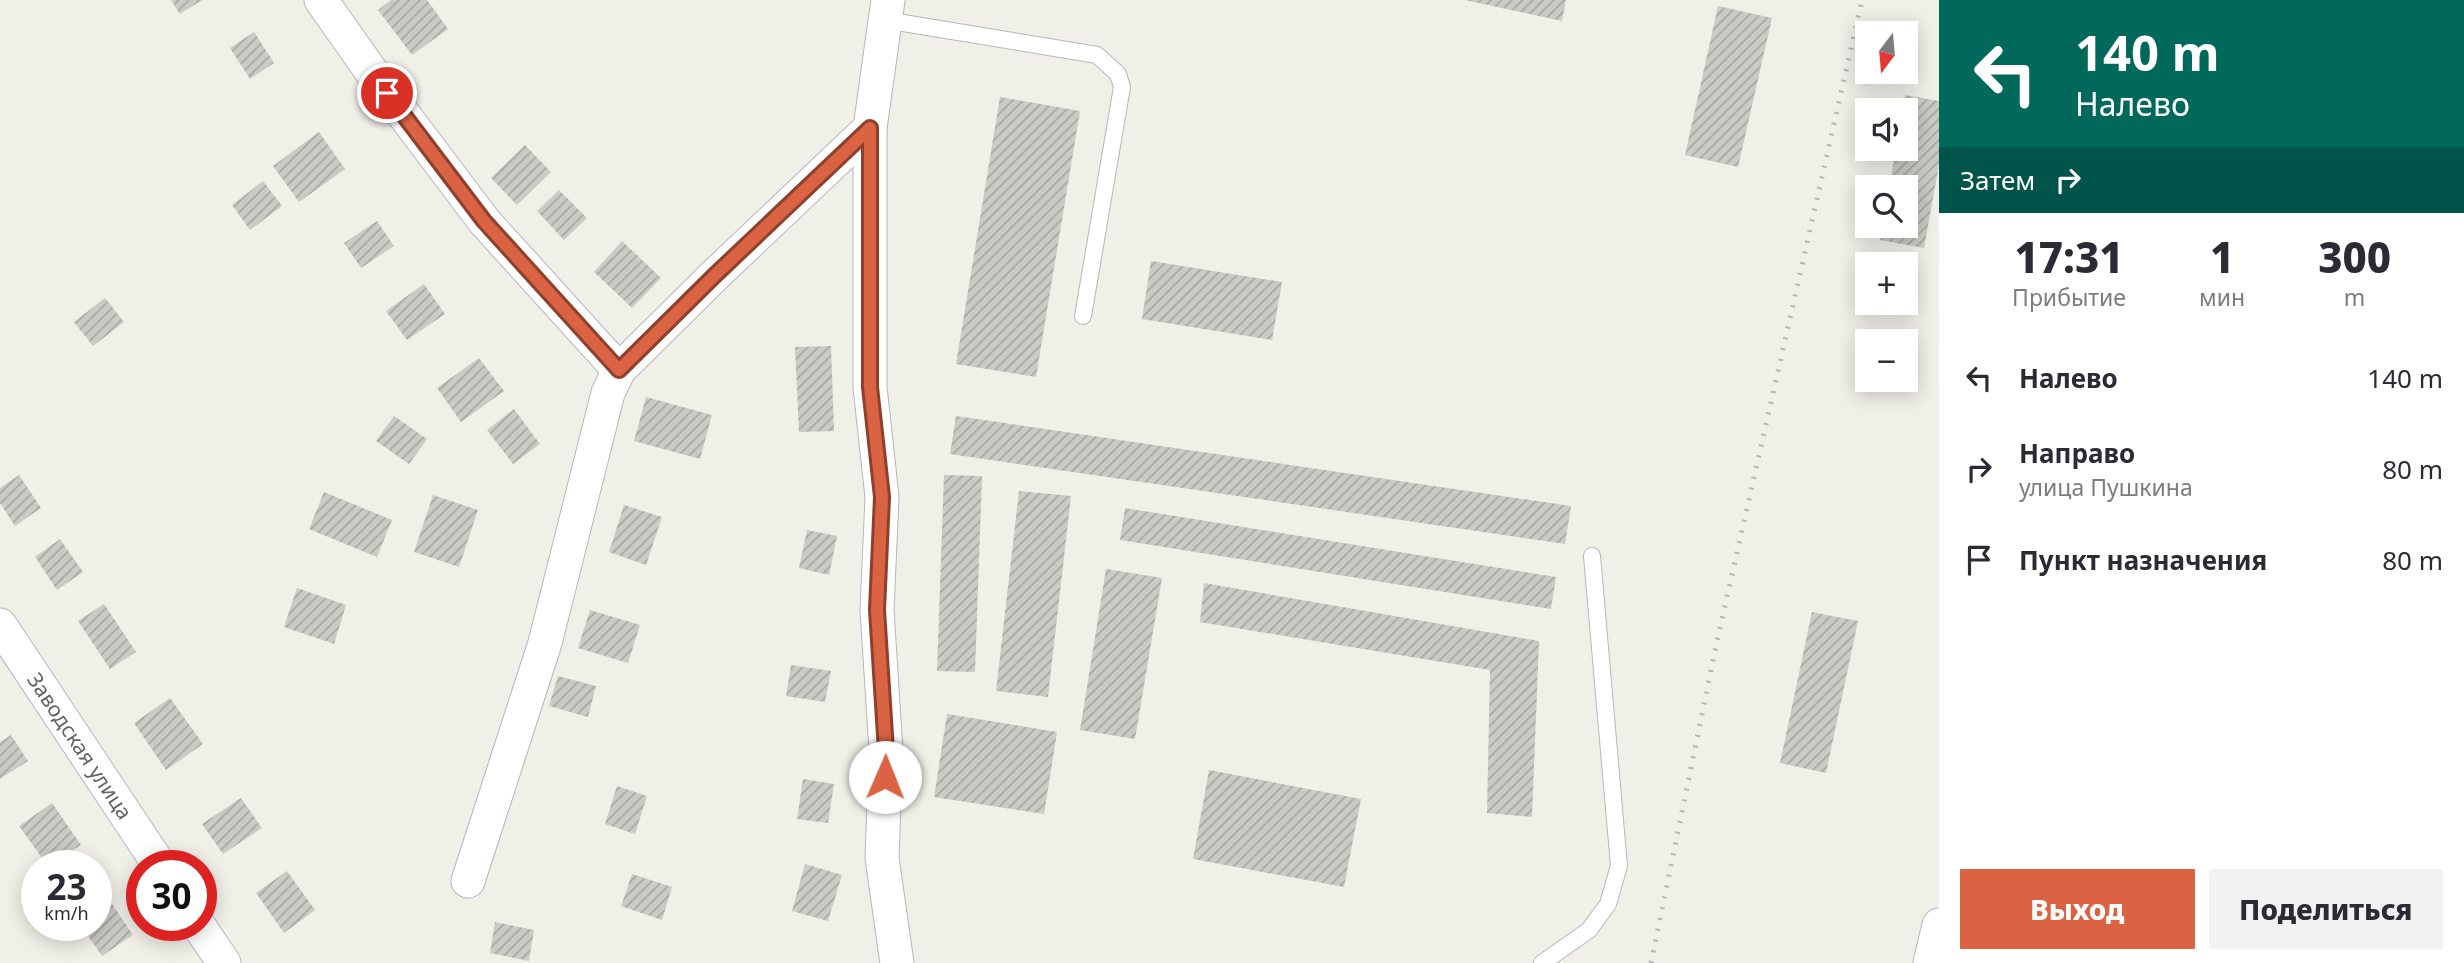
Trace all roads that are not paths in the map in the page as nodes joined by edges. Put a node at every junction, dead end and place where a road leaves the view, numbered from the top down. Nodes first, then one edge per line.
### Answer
1 (321, 0) edge
2 (887, 10) edge
3 (870, 128) junction
4 (1083, 316) dead end
5 (619, 370) junction
6 (1592, 556) dead end
7 (0, 625) edge
8 (149, 850) edge
9 (468, 881) dead end
10 (1939, 925) edge
11 (209, 941) edge
12 (224, 963) edge
13 (897, 963) edge
14 (1542, 963) edge
15 (1930, 963) edge

1 - 5 street
2 - 3 street
2 - 4 lane
3 - 5 street
3 - 13 street
5 - 9 street
6 - 14 lane
7 - 8 street, Заводская улица
10 - 15 street
11 - 12 street

